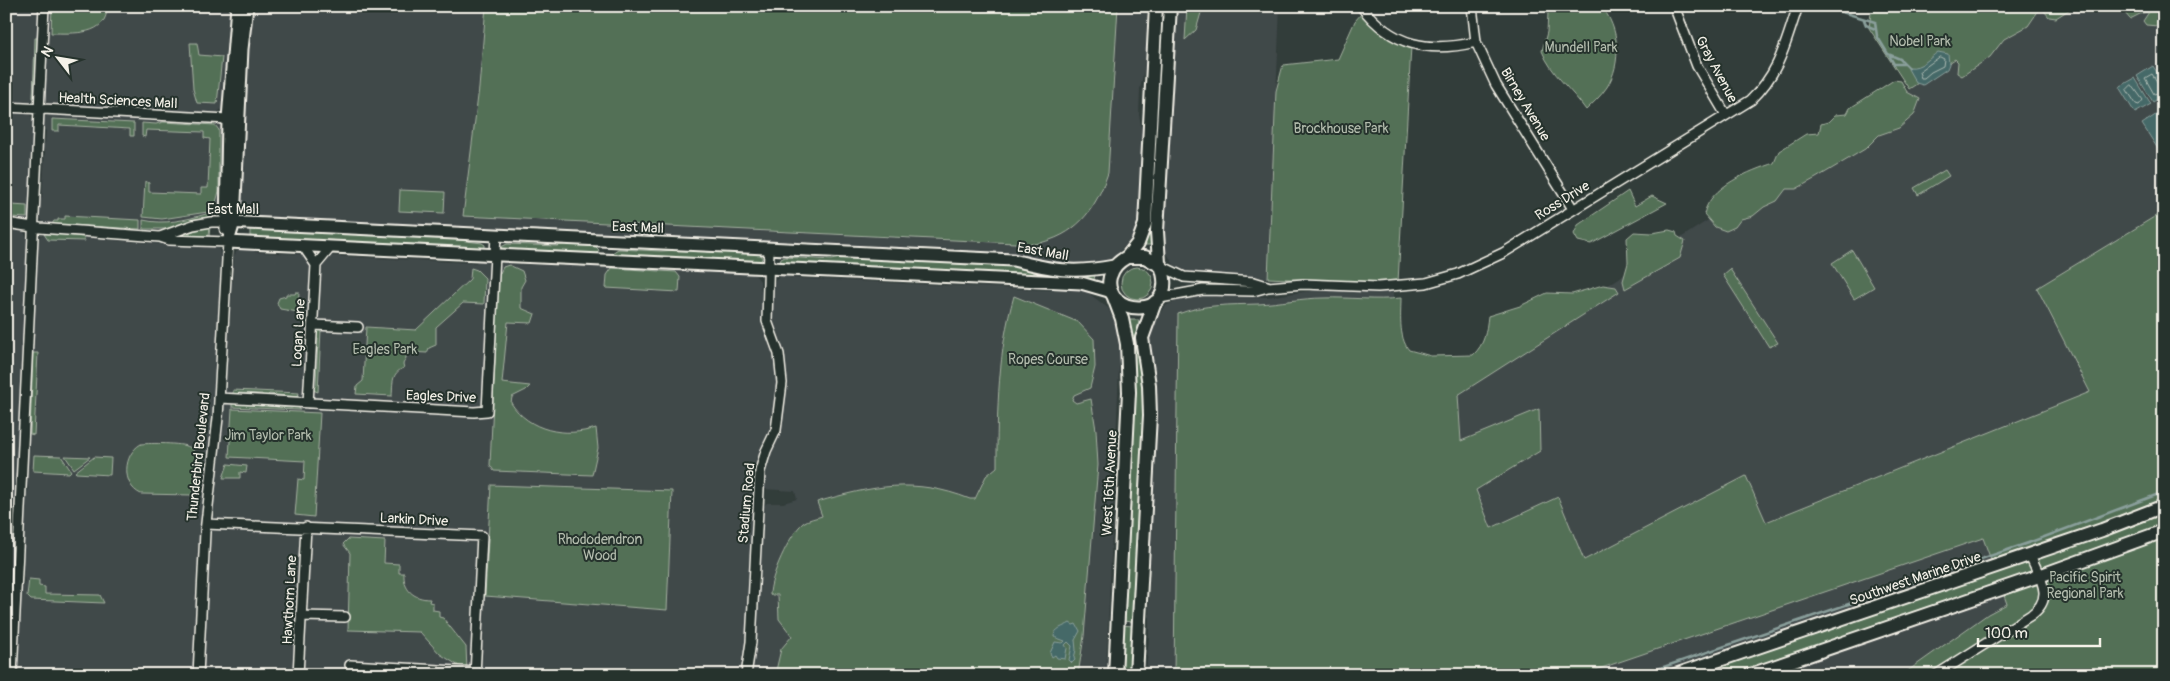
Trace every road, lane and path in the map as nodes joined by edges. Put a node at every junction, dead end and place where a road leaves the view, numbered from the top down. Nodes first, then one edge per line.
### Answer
1 (44, 6) edge
2 (237, 6) edge
3 (247, 6) edge
4 (1156, 6) edge
5 (1170, 6) edge
6 (1361, 6) edge
7 (1472, 6) edge
8 (1674, 6) edge
9 (1798, 6) edge
10 (1476, 42) junction
11 (6, 107) edge
12 (39, 109) junction
13 (1726, 115) junction
14 (228, 119) junction
15 (1574, 209) junction
16 (230, 222) junction
17 (6, 223) edge
18 (34, 227) junction
19 (496, 235) junction
20 (160, 236) junction
21 (228, 242) junction
22 (303, 246) junction
23 (331, 247) junction
24 (769, 249) junction
25 (495, 255) junction
26 (1127, 257) junction
27 (316, 265) junction
28 (1160, 265) junction
29 (1114, 266) junction
30 (768, 268) junction
31 (1268, 286) junction
32 (1112, 293) junction
33 (1158, 300) junction
34 (313, 326) junction
35 (358, 327) dead end
36 (219, 398) junction
37 (308, 403) junction
38 (2164, 506) edge
39 (206, 524) junction
40 (306, 528) junction
41 (2164, 530) edge
42 (2030, 555) junction
43 (2039, 576) junction
44 (302, 616) junction
45 (345, 618) dead end
46 (350, 665) dead end
47 (475, 673) edge
48 (12, 675) edge
49 (198, 675) edge
50 (298, 675) edge
51 (746, 675) edge
52 (1115, 675) edge
53 (1136, 675) edge
54 (1675, 675) edge
55 (1750, 675) edge
56 (1936, 675) edge

1 - 12 street
2 - 14 street, Thunderbird Boulevard
3 - 16 street, Thunderbird Boulevard
4 - 26 main road
5 - 28 main road
6 - 10 street
7 - 10 street, Birney Avenue
8 - 13 street, Gray Avenue
9 - 13 street, Ross Drive
10 - 15 street, Birney Avenue
11 - 12 street, Health Sciences Mall
12 - 14 street, Health Sciences Mall
12 - 18 street
13 - 15 street, Ross Drive
14 - 16 street, Thunderbird Boulevard
15 - 31 street, Ross Drive
16 - 19 street, East Mall
16 - 20 street, East Mall
16 - 21 street, Thunderbird Boulevard
17 - 18 street, East Mall
18 - 20 street, East Mall
18 - 48 street
19 - 24 street, East Mall
19 - 25 street, Eagles Drive
20 - 21 street, East Mall
21 - 22 street, East Mall
21 - 36 street, Thunderbird Boulevard
22 - 23 street, East Mall
22 - 27 street
23 - 25 street, East Mall
23 - 27 street
24 - 29 street, East Mall
24 - 30 street, Stadium Road
25 - 30 street, East Mall
25 - 37 street, Eagles Drive
26 - 28 main road
26 - 29 main road
27 - 34 street, Logan Lane
28 - 31 street, Ross Drive
28 - 33 main road
29 - 32 main road
30 - 32 street, East Mall
30 - 51 street, Stadium Road
31 - 33 street, Ross Drive
32 - 33 main road
32 - 52 main road, West 16th Avenue
33 - 53 main road
34 - 35 street
34 - 37 street, Logan Lane
36 - 37 street, Eagles Drive
36 - 39 street, Thunderbird Boulevard
38 - 42 main road, Southwest Marine Drive
39 - 40 street, Larkin Drive
39 - 49 street, Thunderbird Boulevard
40 - 44 street, Hawthorn Lane
40 - 47 street, Larkin Drive
41 - 43 main road
42 - 43 street
42 - 54 main road, Southwest Marine Drive
43 - 55 main road
43 - 56 street
44 - 45 street
44 - 50 street, Hawthorn Lane
46 - 47 street

